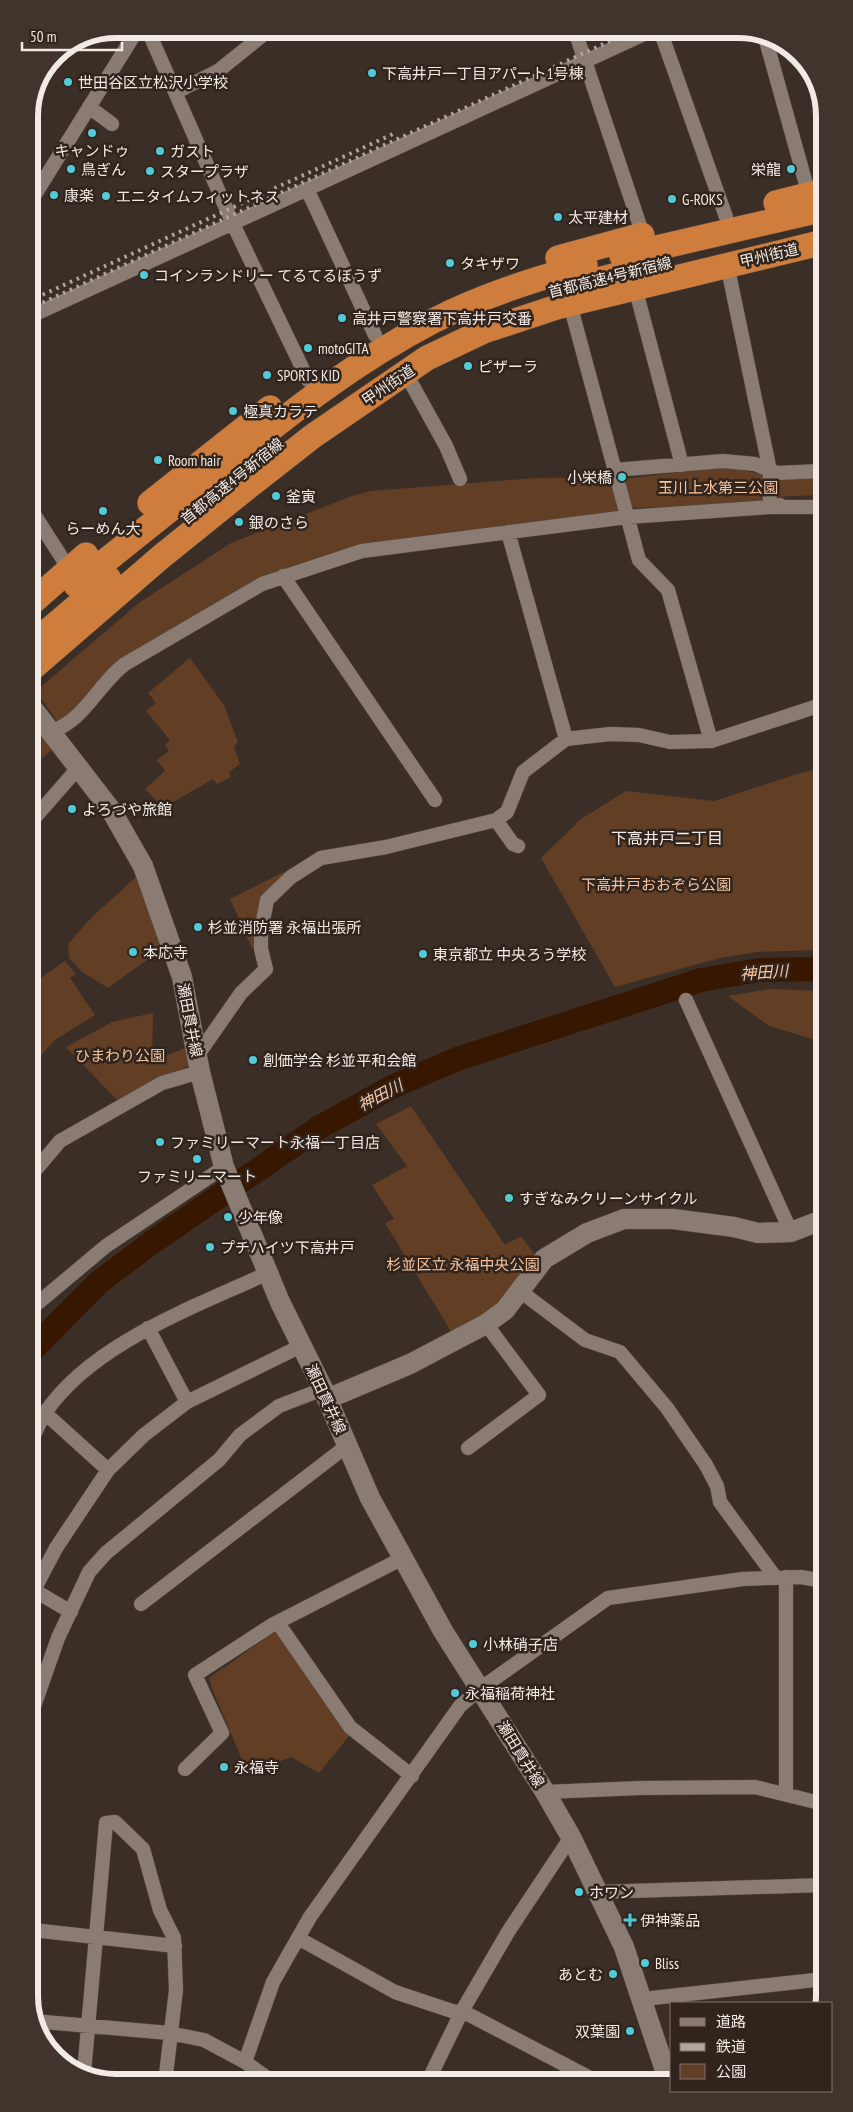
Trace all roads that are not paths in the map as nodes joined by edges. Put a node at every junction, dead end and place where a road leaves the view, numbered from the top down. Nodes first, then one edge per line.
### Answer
1 (132, 38) edge
2 (151, 38) edge
3 (259, 38) edge
4 (578, 38) edge
5 (636, 38) edge
6 (663, 38) edge
7 (767, 43) edge
8 (585, 62) junction
9 (176, 92) junction
10 (89, 107) junction
11 (112, 124) dead end
12 (38, 178) edge
13 (307, 189) junction
14 (816, 199) edge
15 (726, 217) junction
16 (233, 224) junction
17 (816, 229) edge
18 (643, 235) junction
19 (816, 244) edge
20 (727, 264) junction
21 (635, 287) junction
22 (570, 304) junction
23 (38, 314) edge
24 (375, 335) junction
25 (405, 372) junction
26 (308, 380) junction
27 (682, 465) junction
28 (615, 470) junction
29 (770, 470) junction
30 (816, 471) edge
31 (460, 479) dead end
32 (816, 498) edge
33 (770, 507) junction
34 (816, 507) edge
35 (627, 517) junction
36 (38, 521) edge
37 (508, 532) junction
38 (69, 569) junction
39 (283, 576) junction
40 (38, 597) edge
41 (38, 618) edge
42 (38, 639) edge
43 (38, 663) edge
44 (816, 706) edge
45 (38, 715) edge
46 (48, 727) junction
47 (566, 739) junction
48 (711, 741) junction
49 (79, 767) junction
50 (434, 800) dead end
51 (38, 813) edge
52 (496, 820) junction
53 (518, 846) dead end
54 (686, 1000) dead end
55 (198, 1064) junction
56 (38, 1167) edge
57 (231, 1182) junction
58 (816, 1222) edge
59 (791, 1232) junction
60 (268, 1273) junction
61 (520, 1291) junction
62 (38, 1303) edge
63 (486, 1324) junction
64 (148, 1328) junction
65 (301, 1346) junction
66 (325, 1394) junction
67 (186, 1402) junction
68 (45, 1413) junction
69 (38, 1428) edge
70 (348, 1445) junction
71 (468, 1448) dead end
72 (108, 1470) junction
73 (403, 1558) junction
74 (781, 1577) junction
75 (816, 1580) edge
76 (38, 1581) edge
77 (38, 1593) edge
78 (141, 1604) dead end
79 (71, 1612) junction
80 (278, 1623) junction
81 (480, 1689) junction
82 (38, 1693) edge
83 (185, 1769) dead end
84 (412, 1776) junction
85 (545, 1792) junction
86 (786, 1794) junction
87 (816, 1802) edge
88 (571, 1837) junction
89 (816, 1886) edge
90 (598, 1892) junction
91 (38, 1931) edge
92 (96, 1938) junction
93 (298, 1938) junction
94 (175, 1946) junction
95 (816, 1980) edge
96 (643, 1998) junction
97 (462, 2011) junction
98 (42, 2021) edge
99 (88, 2024) junction
100 (169, 2033) junction
101 (245, 2062) junction
102 (84, 2068) edge
103 (166, 2074) edge
104 (261, 2074) edge
105 (431, 2074) edge
106 (583, 2074) edge
107 (666, 2074) edge

1 - 10 street
2 - 9 street
3 - 9 street
4 - 8 street
5 - 8 street
6 - 15 street
7 - 14 street
8 - 13 street
8 - 18 street
9 - 16 street
10 - 11 street
10 - 12 street
13 - 16 street
13 - 24 street
14 - 15 highway
14 - 41 highway, 首都高速4号新宿線
15 - 18 highway
16 - 23 street
16 - 26 street
17 - 42 highway, 首都高速4号新宿線
18 - 24 highway
19 - 20 highway, 甲州街道
20 - 21 highway, 甲州街道
20 - 29 street
21 - 22 highway, 甲州街道
21 - 27 street
22 - 25 highway, 甲州街道
22 - 28 street
24 - 26 highway
25 - 31 street
25 - 43 highway, 甲州街道
26 - 38 highway
27 - 28 street
27 - 29 street
28 - 35 street
29 - 30 street
29 - 33 street
32 - 33 street
33 - 34 street
33 - 35 street
35 - 37 street
35 - 48 street
36 - 38 street
37 - 39 street
37 - 47 street
38 - 40 highway
39 - 46 street
39 - 50 street
44 - 48 street
45 - 46 main road, 瀬田貫井線
46 - 49 main road, 瀬田貫井線
47 - 48 street
47 - 52 street
49 - 51 street
49 - 55 main road, 瀬田貫井線
52 - 53 street
52 - 55 street
54 - 59 street
55 - 56 street
55 - 57 main road, 瀬田貫井線
57 - 60 main road, 瀬田貫井線
57 - 62 street
58 - 59 main road
59 - 61 main road
60 - 64 street
60 - 65 main road, 瀬田貫井線
61 - 63 main road
61 - 74 street
63 - 66 main road
63 - 71 street
64 - 67 street
64 - 68 street
65 - 66 main road, 瀬田貫井線
65 - 67 street
66 - 70 main road, 瀬田貫井線
66 - 79 street
67 - 72 street
68 - 69 street
68 - 72 street
70 - 73 main road, 瀬田貫井線
70 - 78 street
72 - 76 street
73 - 80 street
73 - 81 main road, 瀬田貫井線
74 - 75 street
74 - 81 street
74 - 86 street
77 - 79 street
79 - 82 street
80 - 83 street
80 - 84 street
81 - 84 street
81 - 85 main road, 瀬田貫井線
84 - 93 street
85 - 86 street
85 - 88 main road, 瀬田貫井線
86 - 87 street
88 - 90 main road, 瀬田貫井線
88 - 97 street
89 - 90 street
90 - 96 main road, 瀬田貫井線
91 - 92 street
92 - 94 street
92 - 94 street
92 - 99 street
93 - 97 street
93 - 101 street
94 - 100 street
95 - 96 street
96 - 107 main road, 瀬田貫井線
97 - 105 street
97 - 106 street
98 - 99 street
99 - 100 street
99 - 102 street
100 - 101 street
100 - 103 street
101 - 104 street

